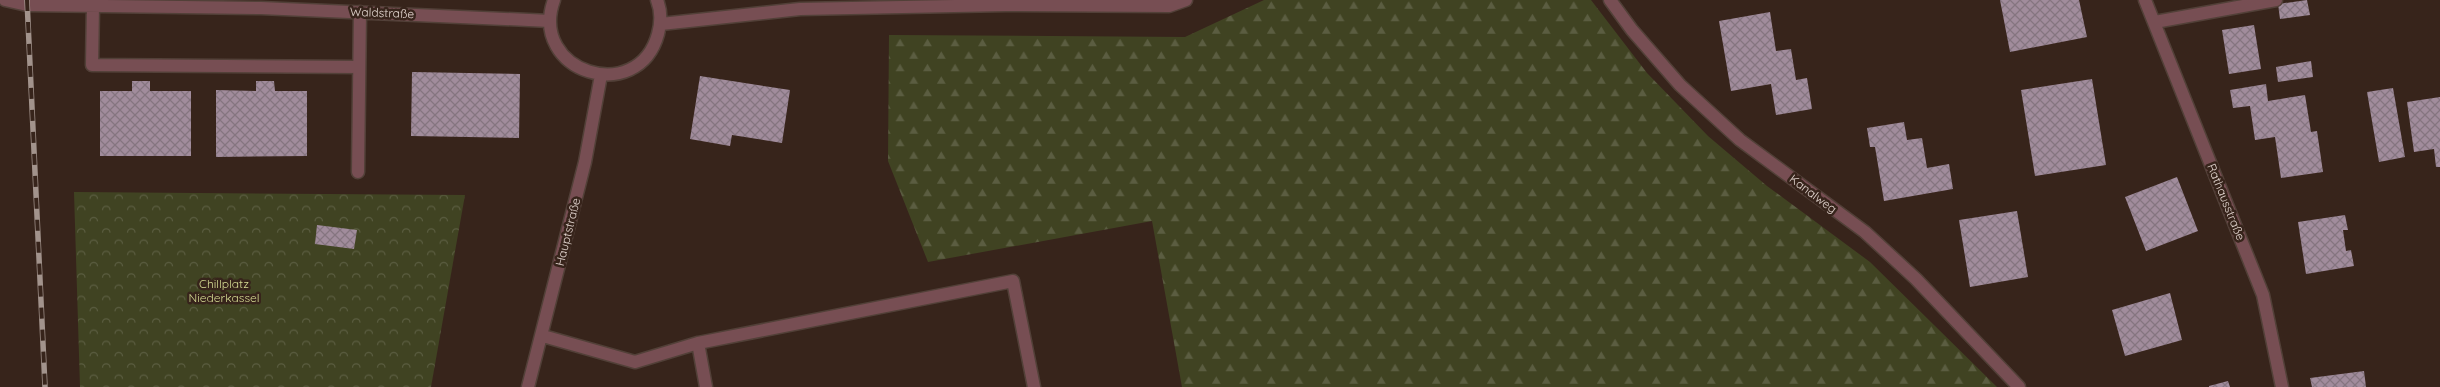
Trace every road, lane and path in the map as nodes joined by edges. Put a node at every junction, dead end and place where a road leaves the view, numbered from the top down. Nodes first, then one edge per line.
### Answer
1 (5, 0) edge
2 (554, 0) edge
3 (657, 0) edge
4 (1186, 0) edge
5 (1610, 0) edge
6 (2145, 0) edge
7 (2276, 0) edge
8 (1006, 2) edge
9 (248, 4) edge
10 (800, 4) edge
11 (93, 6) junction
12 (360, 12) junction
13 (550, 20) junction
14 (2155, 22) junction
15 (661, 24) junction
16 (359, 68) junction
17 (601, 75) junction
18 (358, 172) dead end
19 (542, 336) junction
20 (698, 343) junction
21 (528, 387) edge
22 (706, 387) edge
23 (1034, 387) edge
24 (2019, 387) edge
25 (2282, 387) edge

1 - 11 street, Waldstraße
2 - 13 street
3 - 15 street
4 - 8 street
5 - 24 street, Kanalweg
6 - 14 street, Rathausstraße
7 - 14 street
8 - 10 street
9 - 11 street, Waldstraße
9 - 12 street, Waldstraße
10 - 15 street
11 - 16 street
12 - 13 street, Waldstraße
12 - 16 street
13 - 17 street
14 - 25 street, Rathausstraße
15 - 17 street
16 - 18 street
17 - 19 street, Hauptstraße
19 - 20 street
19 - 21 street, Hauptstraße
20 - 22 street
20 - 23 street

